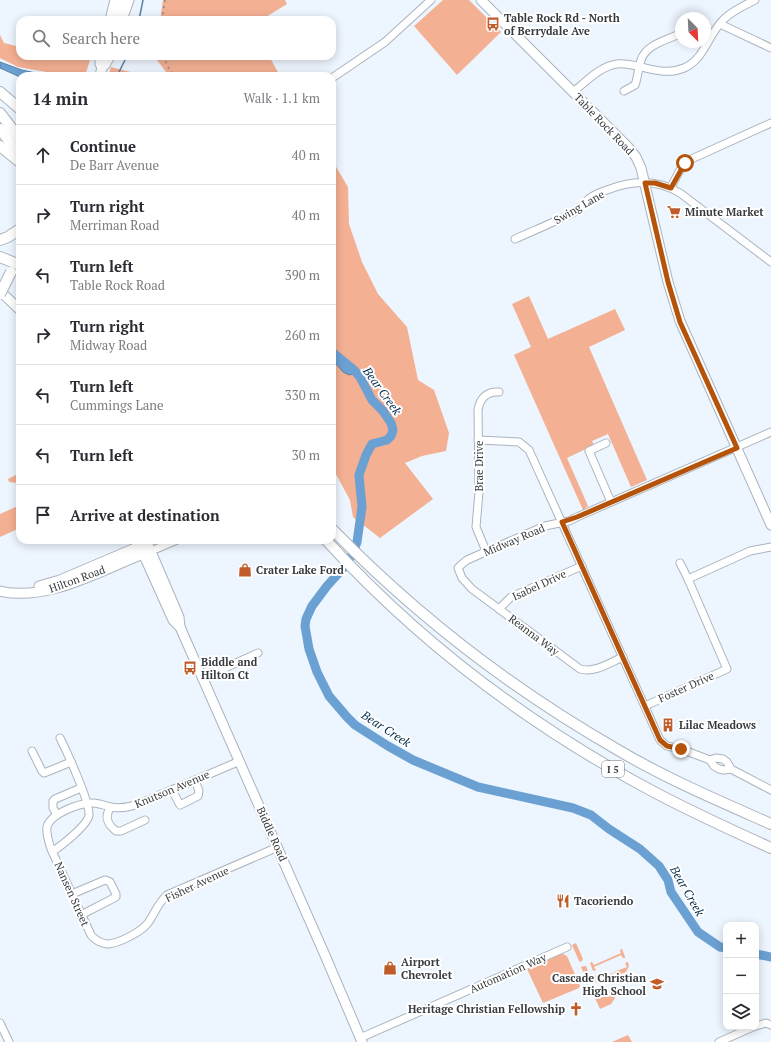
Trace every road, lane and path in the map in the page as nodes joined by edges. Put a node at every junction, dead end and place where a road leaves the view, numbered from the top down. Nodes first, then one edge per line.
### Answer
1 (115, 0) edge
2 (122, 0) edge
3 (129, 0) edge
4 (431, 0) edge
5 (481, 0) edge
6 (755, 0) edge
7 (111, 16) edge
8 (119, 16) edge
9 (123, 16) edge
10 (720, 24) junction
11 (675, 36) edge
12 (771, 48) edge
13 (639, 67) junction
14 (336, 75) edge
15 (624, 91) dead end
16 (0, 92) edge
17 (573, 92) junction
18 (16, 105) edge
19 (0, 113) edge
20 (771, 123) edge
21 (0, 129) edge
22 (16, 134) edge
23 (0, 146) edge
24 (16, 150) edge
25 (16, 158) edge
26 (645, 183) junction
27 (671, 188) junction
28 (16, 232) edge
29 (515, 239) dead end
30 (0, 240) edge
31 (0, 257) edge
32 (771, 262) edge
33 (16, 264) edge
34 (16, 266) edge
35 (0, 284) edge
36 (0, 293) edge
37 (16, 298) edge
38 (16, 307) edge
39 (499, 392) dead end
40 (771, 432) edge
41 (478, 440) junction
42 (606, 443) dead end
43 (737, 448) junction
44 (611, 502) junction
45 (562, 522) junction
46 (771, 525) edge
47 (336, 533) edge
48 (330, 544) edge
49 (146, 545) edge
50 (771, 547) edge
51 (486, 551) junction
52 (680, 563) dead end
53 (582, 566) junction
54 (458, 568) joint
55 (688, 579) junction
56 (0, 586) edge
57 (0, 591) edge
58 (499, 609) junction
59 (258, 653) dead end
60 (623, 657) junction
61 (203, 678) junction
62 (645, 706) junction
63 (60, 738) dead end
64 (32, 751) dead end
65 (240, 761) junction
66 (71, 762) junction
67 (195, 780) junction
68 (81, 788) junction
69 (172, 790) junction
70 (771, 790) edge
71 (87, 803) junction
72 (111, 807) junction
73 (57, 815) junction
74 (145, 820) dead end
75 (771, 824) edge
76 (278, 847) junction
77 (771, 848) edge
78 (53, 851) junction
79 (72, 894) junction
80 (81, 915) junction
81 (107, 944) joint
82 (567, 947) dead end
83 (0, 1023) edge
84 (770, 1024) edge
85 (759, 1025) edge
86 (746, 1030) edge
87 (361, 1040) edge
88 (9, 1042) edge
89 (719, 1042) edge

1 - 7 main road
2 - 8 main road
3 - 9 main road
4 - 14 street
5 - 17 main road, Table Rock Road
6 - 10 street
10 - 12 street
10 - 13 street
11 - 13 street
13 - 15 street
13 - 17 street
16 - 18 highway
17 - 26 main road, Table Rock Road
19 - 22 highway
20 - 27 street
21 - 24 highway
23 - 25 highway
26 - 27 street, Swing Lane
26 - 29 street, Swing Lane
26 - 43 main road, Table Rock Road
27 - 32 street, Swing Lane
28 - 30 highway
31 - 33 highway
34 - 36 highway, bridge
35 - 37 main road
36 - 38 main road
39 - 41 street, Brae Drive
40 - 43 street, Midway Road
41 - 45 street
41 - 51 street, Brae Drive
42 - 44 street
43 - 44 street, Midway Road
43 - 46 main road, Table Rock Road
44 - 45 street, Midway Road
45 - 51 street, Midway Road
45 - 53 street
47 - 75 highway, I 5
48 - 77 highway, I 5
49 - 56 main road, Hilton Road
49 - 57 main road, Hilton Road
49 - 61 main road, Biddle Road
50 - 55 street
51 - 54 street, Midway Road
52 - 55 street
53 - 58 street, Isabel Drive
53 - 60 street
54 - 58 street, Reanna Way
55 - 62 street, Foster Drive
58 - 60 street, Reanna Way
59 - 61 street
60 - 62 street
61 - 65 main road, Biddle Road
62 - 70 street
63 - 66 street
64 - 66 street
65 - 67 street, Knutson Avenue
65 - 76 main road, Biddle Road
66 - 68 street
67 - 69 street, Knutson Avenue
67 - 69 street
68 - 71 street
68 - 73 street
69 - 72 street, Knutson Avenue
71 - 72 street, Knutson Avenue
71 - 73 street, Knutson Avenue
71 - 78 street
72 - 74 street
73 - 78 street, Nansen Street
76 - 81 street, Fisher Avenue
76 - 87 main road, Biddle Road
78 - 79 street, Nansen Street
79 - 80 street, Nansen Street
79 - 80 street
80 - 81 street, Nansen Street
82 - 87 street, Automation Way
83 - 88 street
84 - 85 street
86 - 89 street

